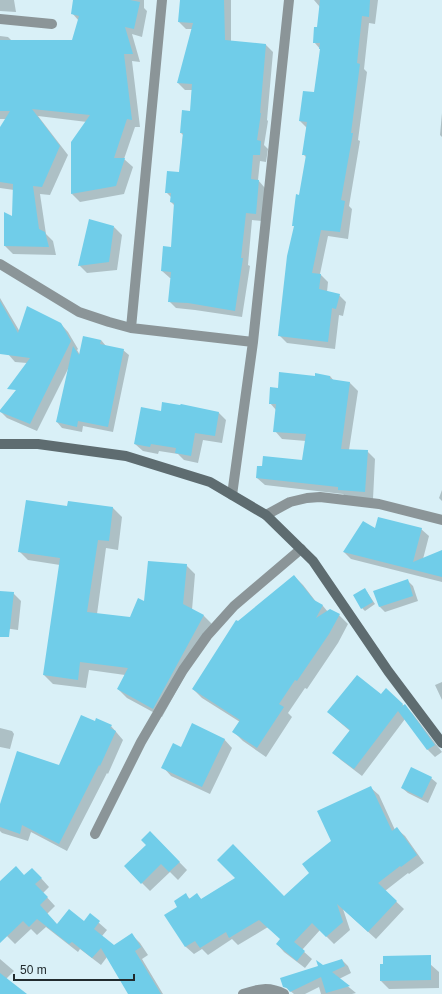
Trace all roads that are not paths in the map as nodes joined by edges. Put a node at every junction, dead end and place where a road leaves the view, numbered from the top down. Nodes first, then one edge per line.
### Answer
1 (162, 0) edge
2 (289, 0) edge
3 (0, 18) edge
4 (52, 24) dead end
5 (0, 264) edge
6 (131, 328) junction
7 (254, 342) junction
8 (0, 444) edge
9 (232, 495) junction
10 (266, 515) junction
11 (442, 520) edge
12 (301, 549) junction
13 (442, 743) edge
14 (95, 834) dead end
15 (243, 994) edge
16 (284, 994) edge

1 - 6 street
2 - 7 street
3 - 4 street
5 - 6 street
6 - 7 street
7 - 9 street
8 - 9 street
9 - 10 street
10 - 11 street
10 - 12 street
12 - 13 street
12 - 14 street
15 - 16 street

